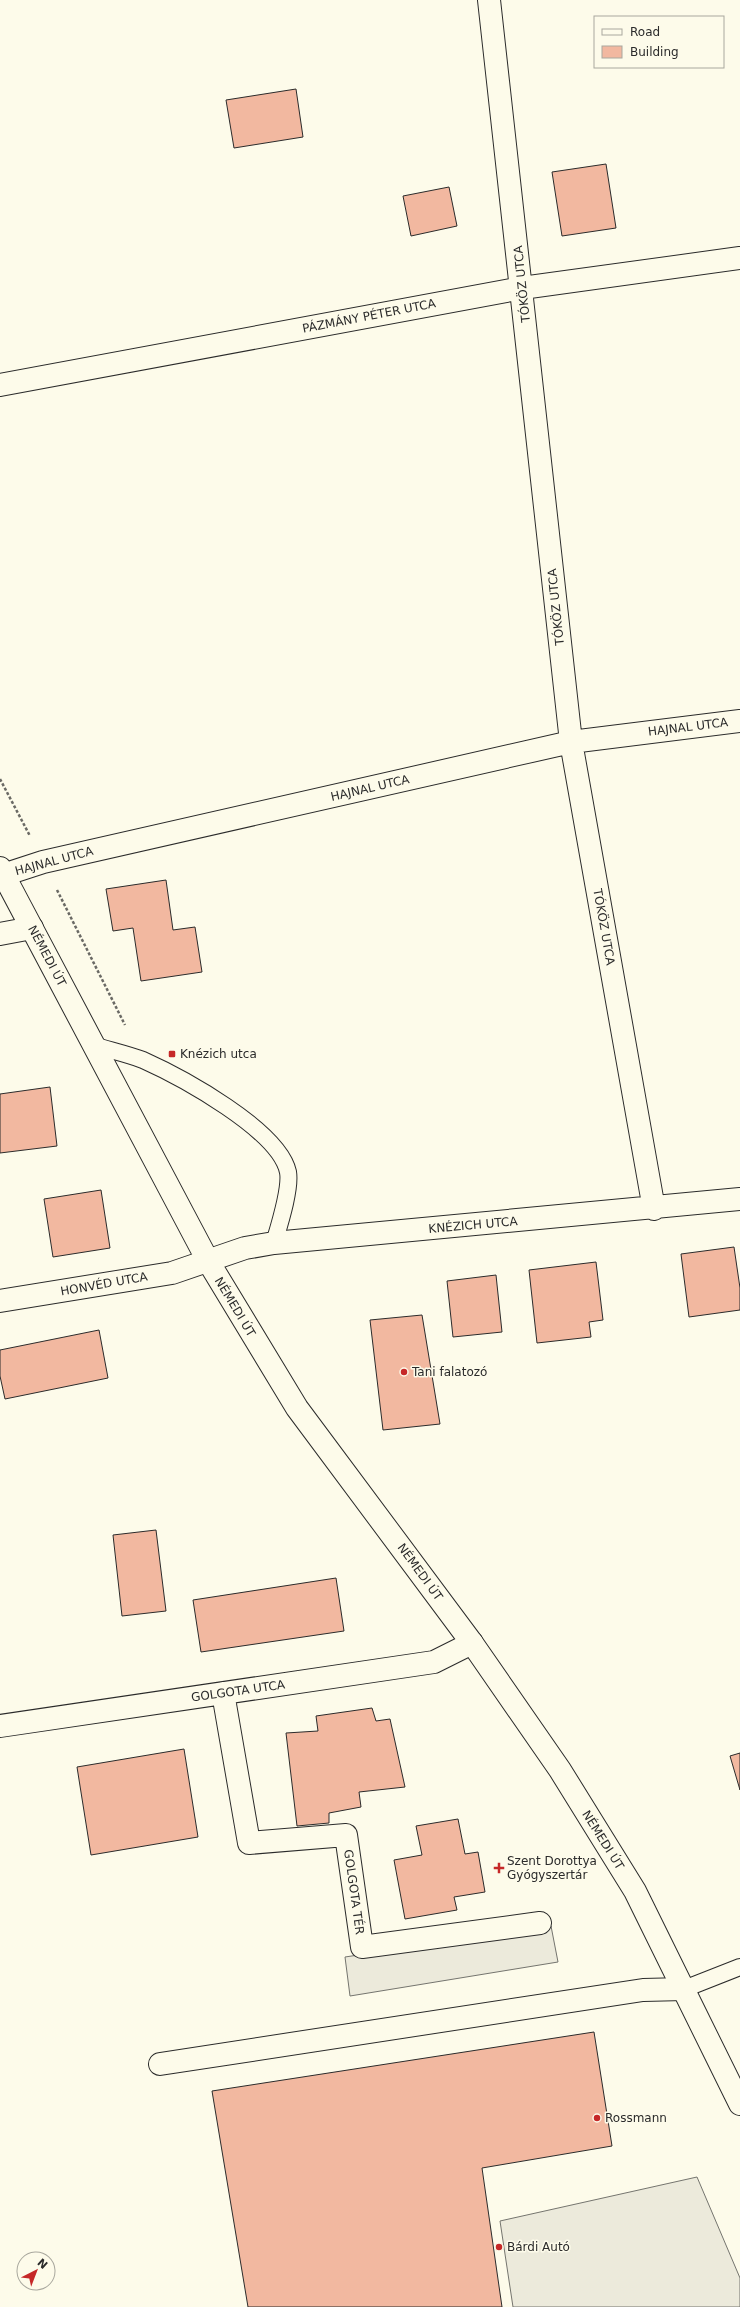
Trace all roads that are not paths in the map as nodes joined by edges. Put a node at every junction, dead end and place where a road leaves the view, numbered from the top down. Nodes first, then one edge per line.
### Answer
1 (490, 0) edge
2 (740, 258) edge
3 (522, 288) junction
4 (0, 385) edge
5 (740, 721) edge
6 (571, 742) junction
7 (2, 871) edge
8 (32, 928) junction
9 (0, 934) edge
10 (93, 1045) junction
11 (740, 1199) edge
12 (654, 1209) junction
13 (274, 1244) junction
14 (208, 1261) junction
15 (0, 1301) edge
16 (472, 1644) junction
17 (223, 1693) junction
18 (0, 1726) edge
19 (540, 1923) dead end
20 (740, 1968) edge
21 (684, 1988) junction
22 (160, 2064) dead end
23 (740, 2104) edge

1 - 3 street, TÓKÖZ UTCA
2 - 3 street, PÁZMÁNY PÉTER UTCA
3 - 4 street, PÁZMÁNY PÉTER UTCA
3 - 6 street, TÓKÖZ UTCA
5 - 6 street, HAJNAL UTCA
6 - 7 street, HAJNAL UTCA
6 - 12 street, TÓKÖZ UTCA
7 - 8 street, NÉMEDI ÚT
8 - 9 street
8 - 10 street, NÉMEDI ÚT
10 - 13 lane
10 - 14 street, NÉMEDI ÚT
11 - 12 street, KNÉZICH UTCA
12 - 13 street, KNÉZICH UTCA
13 - 14 street, KNÉZICH UTCA
14 - 15 street, HONVÉD UTCA
14 - 16 street, NÉMEDI ÚT
16 - 17 street, GOLGOTA UTCA
16 - 21 street, NÉMEDI ÚT
17 - 18 street, GOLGOTA UTCA
17 - 19 street, GOLGOTA TÉR
20 - 21 lane
21 - 22 street
21 - 23 street, NÉMEDI ÚT

